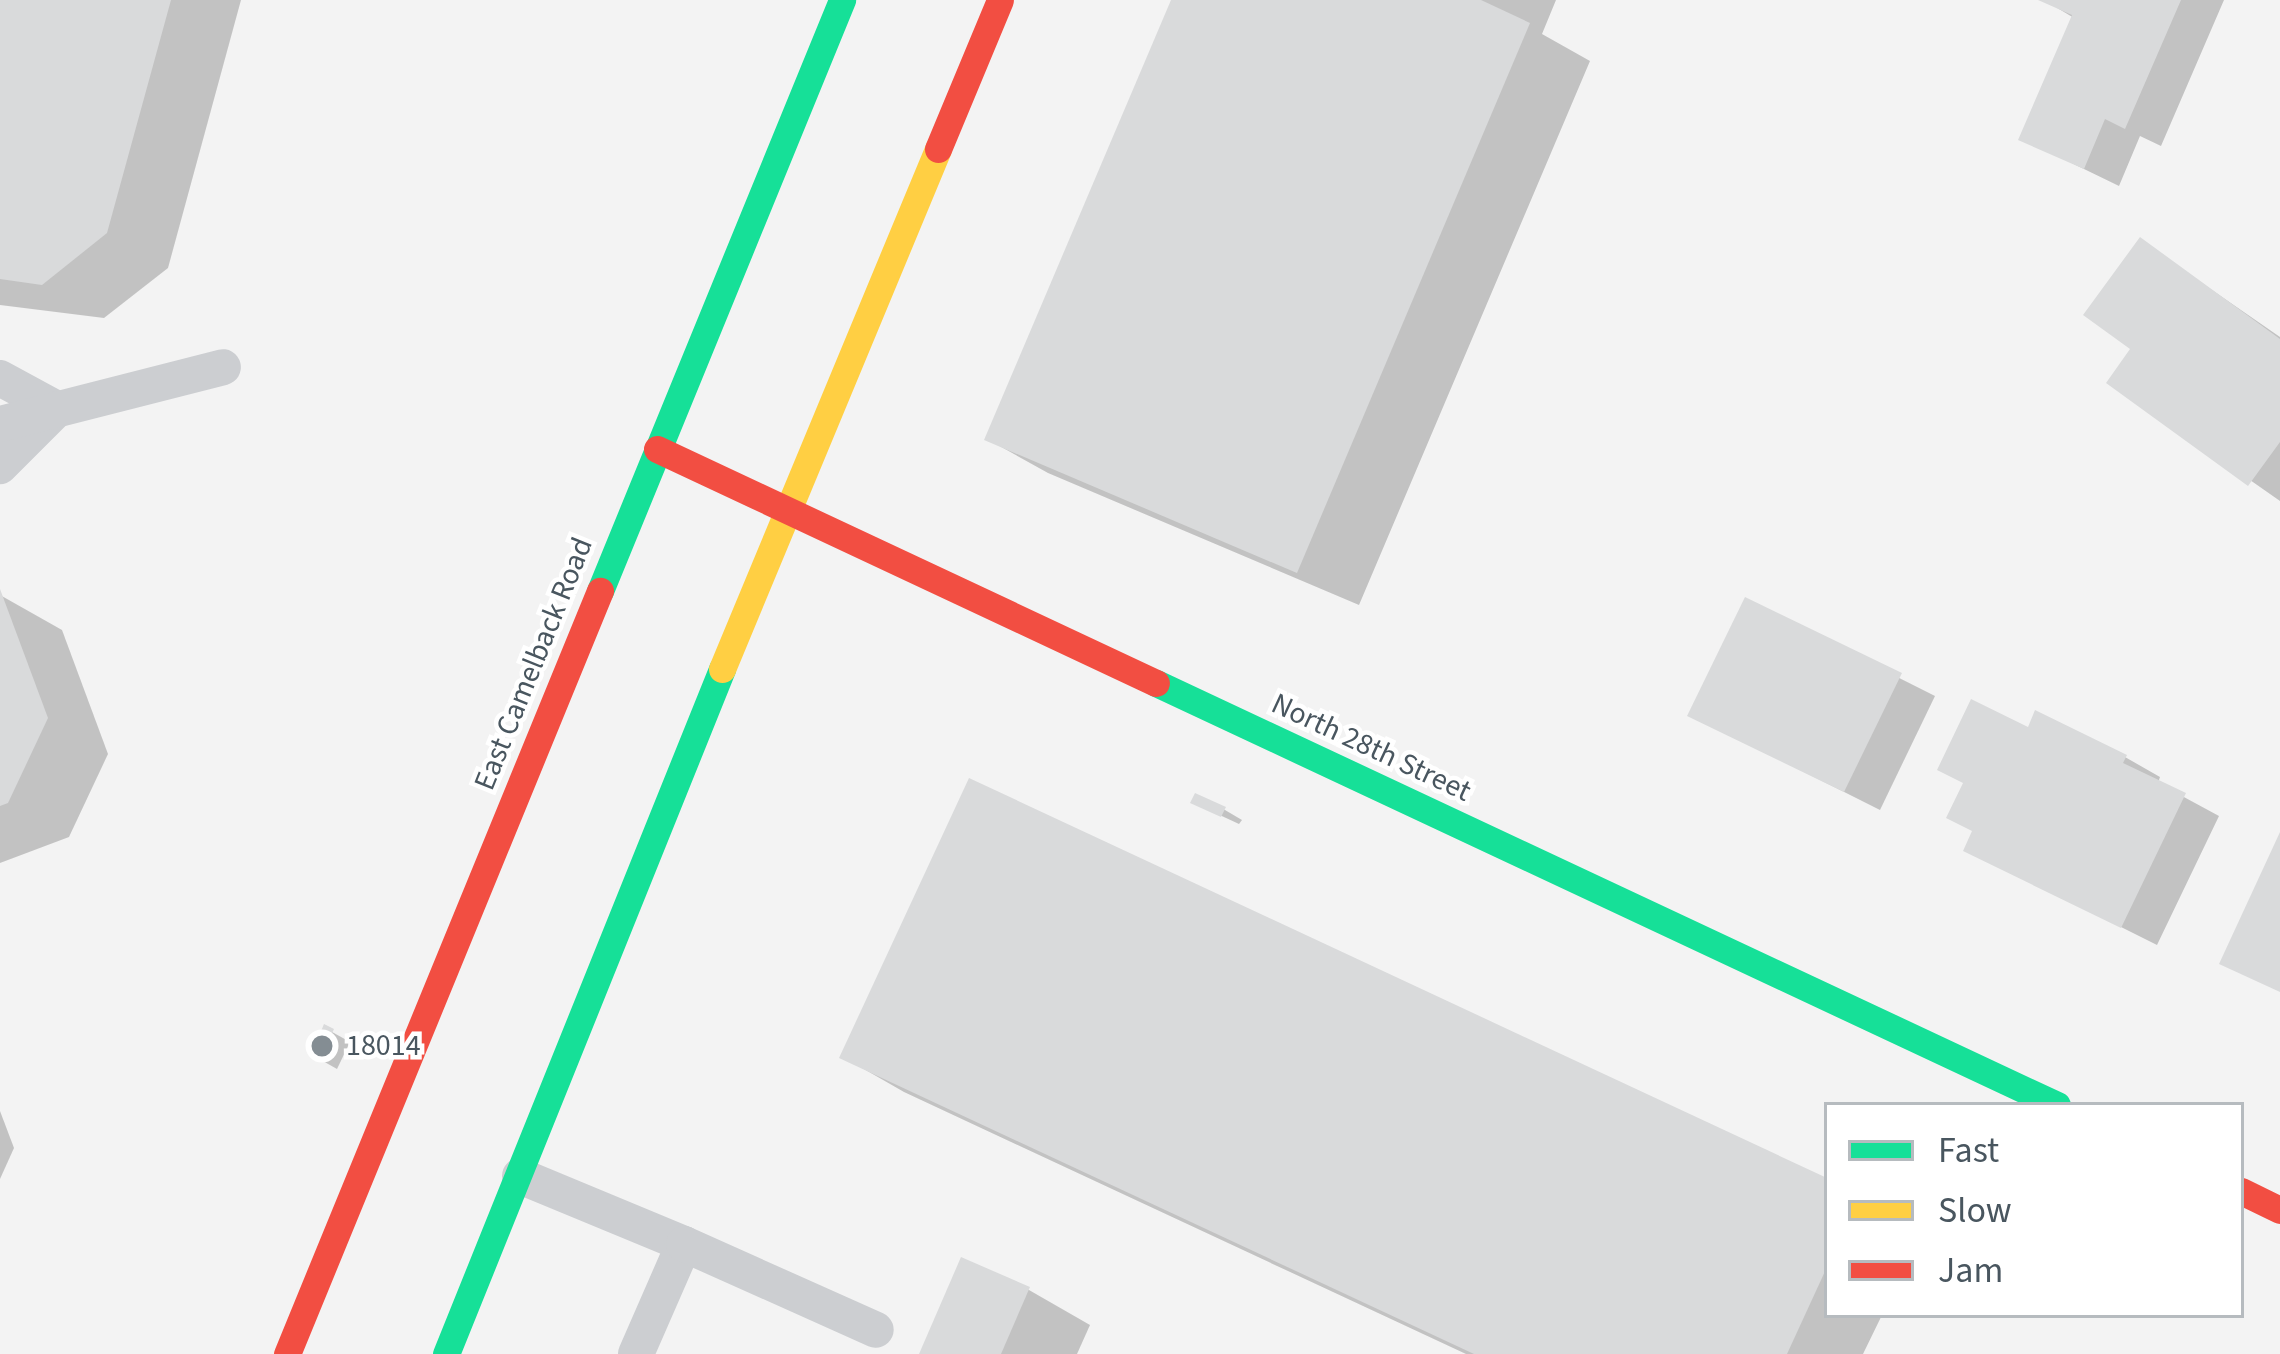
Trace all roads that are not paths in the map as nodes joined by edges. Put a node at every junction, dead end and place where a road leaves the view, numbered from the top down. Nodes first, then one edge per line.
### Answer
1 (842, 0) edge
2 (1000, 0) edge
3 (223, 367) dead end
4 (0, 379) edge
5 (58, 409) junction
6 (0, 424) edge
7 (657, 449) junction
8 (0, 466) edge
9 (785, 513) junction
10 (2051, 1102) edge
11 (520, 1176) junction
12 (2244, 1192) edge
13 (2280, 1210) edge
14 (684, 1244) junction
15 (876, 1330) dead end
16 (287, 1354) edge
17 (446, 1354) edge
18 (636, 1354) edge

1 - 7 main road, East Camelback Road
2 - 9 main road
3 - 5 lane
4 - 5 lane
5 - 6 lane
5 - 8 lane
7 - 9 main road, North 28th Street
7 - 16 main road, East Camelback Road
9 - 10 main road, North 28th Street
9 - 11 main road
11 - 14 lane
11 - 17 main road
12 - 13 main road
14 - 15 lane
14 - 18 lane

